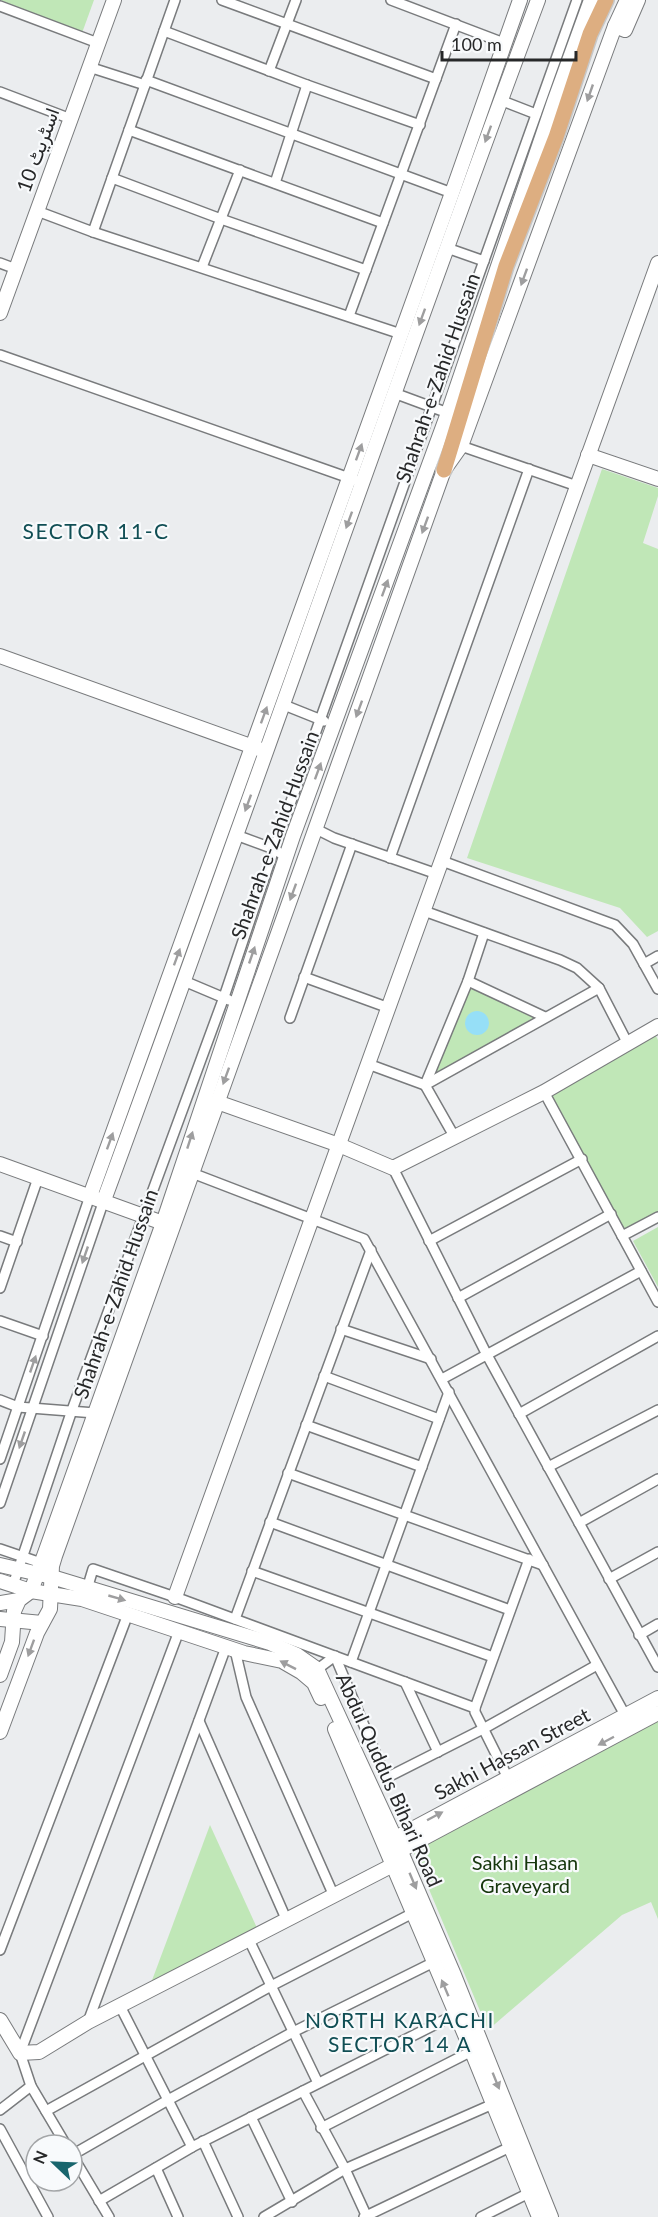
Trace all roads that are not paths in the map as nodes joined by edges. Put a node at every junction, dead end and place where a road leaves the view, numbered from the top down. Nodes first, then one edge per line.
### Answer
1 (114, 0) edge
2 (175, 0) edge
3 (222, 0) edge
4 (296, 0) edge
5 (391, 0) edge
6 (520, 0) edge
7 (537, 0) edge
8 (606, 0) edge
9 (627, 0) edge
10 (638, 0) edge
11 (586, 2) edge
12 (0, 6) edge
13 (288, 24) junction
14 (456, 24) junction
15 (615, 26) junction
16 (164, 31) junction
17 (98, 43) junction
18 (504, 43) junction
19 (89, 67) junction
20 (269, 71) junction
21 (436, 79) junction
22 (145, 82) junction
23 (307, 86) junction
24 (1, 95) edge
25 (500, 100) junction
26 (536, 114) junction
27 (70, 119) junction
28 (420, 125) junction
29 (129, 130) junction
30 (291, 133) junction
31 (240, 170) junction
32 (401, 174) junction
33 (112, 178) junction
34 (274, 183) junction
35 (452, 193) junction
36 (37, 211) junction
37 (221, 219) junction
38 (383, 223) junction
39 (93, 232) junction
40 (447, 248) junction
41 (484, 261) junction
42 (0, 263) edge
43 (658, 263) edge
44 (202, 267) junction
45 (16, 269) junction
46 (366, 270) junction
47 (0, 313) edge
48 (349, 316) junction
49 (401, 334) junction
50 (0, 355) edge
51 (394, 393) junction
52 (433, 408) junction
53 (448, 413) junction
54 (461, 446) junction
55 (588, 455) junction
56 (529, 469) junction
57 (444, 470) junction
58 (658, 479) edge
59 (356, 481) junction
60 (577, 486) junction
61 (0, 656) edge
62 (284, 705) junction
63 (321, 720) junction
64 (335, 725) junction
65 (253, 747) junction
66 (267, 752) junction
67 (316, 829) junction
68 (236, 835) junction
69 (293, 837) junction
70 (311, 844) junction
71 (352, 844) junction
72 (274, 849) junction
73 (286, 857) junction
74 (390, 858) junction
75 (442, 861) junction
76 (437, 874) junction
77 (424, 911) junction
78 (484, 933) junction
79 (658, 956) edge
80 (644, 964) junction
81 (304, 977) junction
82 (184, 981) junction
83 (468, 981) junction
84 (599, 988) junction
85 (658, 989) edge
86 (230, 1000) junction
87 (388, 1008) junction
88 (290, 1017) dead end
89 (545, 1017) junction
90 (656, 1031) edge
91 (628, 1044) junction
92 (368, 1064) junction
93 (425, 1085) junction
94 (544, 1092) junction
95 (217, 1102) junction
96 (454, 1136) junction
97 (339, 1145) junction
98 (197, 1156) junction
99 (582, 1159) junction
100 (0, 1164) edge
101 (393, 1168) junction
102 (192, 1173) junction
103 (38, 1178) junction
104 (173, 1191) junction
105 (90, 1196) junction
106 (104, 1200) junction
107 (610, 1214) junction
108 (144, 1216) junction
109 (313, 1217) junction
110 (658, 1217) edge
111 (163, 1223) junction
112 (0, 1236) edge
113 (622, 1236) junction
114 (429, 1241) junction
115 (17, 1242) junction
116 (153, 1250) junction
117 (371, 1250) junction
118 (156, 1271) junction
119 (641, 1271) junction
120 (0, 1288) edge
121 (458, 1298) junction
122 (658, 1302) edge
123 (0, 1321) edge
124 (341, 1329) junction
125 (43, 1336) junction
126 (658, 1336) edge
127 (487, 1354) junction
128 (431, 1359) junction
129 (324, 1376) junction
130 (442, 1379) junction
131 (449, 1392) junction
132 (0, 1400) edge
133 (18, 1407) junction
134 (33, 1408) junction
135 (72, 1410) junction
136 (658, 1410) edge
137 (95, 1413) junction
138 (519, 1414) junction
139 (439, 1419) junction
140 (306, 1425) junction
141 (0, 1459) edge
142 (422, 1467) junction
143 (548, 1467) junction
144 (288, 1473) junction
145 (658, 1479) edge
146 (0, 1503) edge
147 (405, 1515) junction
148 (270, 1522) junction
149 (579, 1523) junction
150 (0, 1549) edge
151 (658, 1552) edge
152 (529, 1559) junction
153 (21, 1564) junction
154 (543, 1564) junction
155 (0, 1565) edge
156 (387, 1565) junction
157 (45, 1570) junction
158 (252, 1570) junction
159 (609, 1579) junction
160 (7, 1583) edge
161 (87, 1589) junction
162 (31, 1591) junction
163 (50, 1594) junction
164 (176, 1597) junction
165 (19, 1600) junction
166 (0, 1603) edge
167 (510, 1610) junction
168 (370, 1612) junction
169 (128, 1614) junction
170 (7, 1619) edge
171 (235, 1619) junction
172 (42, 1623) junction
173 (658, 1624) edge
174 (179, 1631) junction
175 (639, 1635) junction
176 (230, 1648) junction
177 (335, 1656) junction
178 (493, 1657) junction
179 (351, 1662) junction
180 (597, 1665) junction
181 (658, 1667) edge
182 (312, 1673) junction
183 (0, 1675) edge
184 (405, 1682) junction
185 (658, 1698) edge
186 (475, 1708) junction
187 (658, 1713) edge
188 (625, 1715) junction
189 (199, 1721) junction
190 (483, 1729) junction
191 (0, 1732) edge
192 (438, 1752) junction
193 (508, 1778) junction
194 (392, 1851) junction
195 (334, 1896) junction
196 (413, 1913) junction
197 (287, 1921) junction
198 (249, 1940) junction
199 (0, 1950) edge
200 (434, 1962) junction
201 (271, 1986) junction
202 (120, 2006) junction
203 (456, 2014) junction
204 (0, 2020) edge
205 (88, 2022) junction
206 (293, 2032) junction
207 (472, 2051) junction
208 (20, 2053) junction
209 (145, 2055) junction
210 (318, 2083) junction
211 (31, 2086) junction
212 (303, 2091) junction
213 (168, 2100) junction
214 (493, 2104) junction
215 (0, 2110) edge
216 (46, 2111) junction
217 (251, 2117) junction
218 (0, 2128) edge
219 (321, 2128) junction
220 (59, 2133) edge
221 (203, 2141) junction
222 (192, 2147) junction
223 (510, 2147) junction
224 (84, 2148) edge
225 (156, 2168) junction
226 (345, 2169) junction
227 (84, 2175) edge
228 (529, 2193) junction
229 (99, 2201) junction
230 (292, 2202) junction
231 (48, 2217) edge
232 (109, 2217) edge
233 (178, 2217) edge
234 (238, 2217) edge
235 (264, 2217) edge
236 (366, 2217) edge
237 (481, 2217) edge
238 (538, 2217) edge
239 (551, 2217) edge

1 - 17 street, اسٹریٹ 10
2 - 16 street
3 - 13 street
4 - 13 street
5 - 14 street
6 - 18 street
7 - 25 street
8 - 57 main road
9 - 15 street, Shahrah-e-Zahid Hussain
10 - 15 street
11 - 26 street
11 - 53 street, Shahrah-e-Zahid Hussain
12 - 17 street
13 - 20 street
13 - 21 street
14 - 18 street
14 - 21 street
15 -> 54 street, Shahrah-e-Zahid Hussain
16 - 20 street
16 - 22 street
17 - 19 street, اسٹریٹ 10
18 - 35 street
19 - 22 street
19 - 27 street, اسٹریٹ 10
20 - 23 street
21 - 28 street
22 - 29 street
22 - 30 street
23 - 28 street
23 - 30 street
24 - 27 street
25 - 26 street
25 -> 40 street
26 - 41 street
27 - 36 street, اسٹریٹ 10
28 - 32 street
29 - 31 street
29 - 33 street
30 - 32 street
30 - 34 street
31 - 34 street
31 - 37 street
32 - 35 street
32 - 38 street
33 - 37 street
33 - 39 street
34 - 38 street
35 - 49 street
36 - 39 street
36 - 45 street, اسٹریٹ 10
37 - 44 street
37 - 46 street
38 - 46 street
39 - 44 street
40 - 41 street
40 -> 51 street
41 - 52 street
42 - 45 street
43 - 55 street
44 - 48 street
45 - 47 street, اسٹریٹ 10
46 - 48 street
48 - 49 street
59 -> 49 street
50 - 59 street
51 - 52 street
51 - 59 street
52 - 53 street
52 - 63 street
64 -> 53 street, Shahrah-e-Zahid Hussain
54 - 56 street
54 - 57 street, Shahrah-e-Zahid Hussain
55 - 58 street
55 - 60 street
56 - 60 street
56 - 74 street
57 -> 67 street, Shahrah-e-Zahid Hussain
59 -> 62 street
65 -> 59 street
60 - 75 street
61 - 65 street
62 - 63 street
62 - 66 street
63 - 64 street
63 - 72 street
69 -> 64 street, Shahrah-e-Zahid Hussain
65 - 66 street
105 -> 65 street
66 -> 68 street
67 - 70 street, Shahrah-e-Zahid Hussain
67 - 71 street
68 - 72 street
68 - 82 street
69 - 70 street
69 - 73 street, Shahrah-e-Zahid Hussain
70 -> 95 street, Shahrah-e-Zahid Hussain
71 - 74 street
71 - 81 street
72 - 73 street
72 - 86 street
86 -> 73 street, Shahrah-e-Zahid Hussain
74 - 76 street
75 - 76 street
75 - 80 street
76 - 77 street
77 - 78 street
77 - 87 street
78 - 83 street
78 - 84 street
79 - 80 street
80 - 85 street
81 - 87 street
81 - 88 street
82 - 86 street
82 - 106 street
83 - 89 street
83 - 93 street
84 - 89 street
84 - 91 street
104 -> 86 street, Shahrah-e-Zahid Hussain
86 - 108 street
87 - 92 street
89 - 93 street
90 - 91 street
91 - 94 street
92 - 93 street
92 - 97 street
93 - 96 street
94 - 96 street
94 - 99 street
95 - 97 street
95 - 98 street, Shahrah-e-Zahid Hussain
96 - 101 street
97 - 101 street
97 - 109 street
98 - 102 street, Shahrah-e-Zahid Hussain
98 - 104 street
99 - 107 street
99 - 114 street
100 - 103 street
101 - 114 street
102 - 109 street
102 - 118 street, Shahrah-e-Zahid Hussain
103 - 105 street
103 - 115 street
104 - 108 street
104 - 111 street, Shahrah-e-Zahid Hussain
105 - 106 street
105 - 125 street
106 - 108 street
106 -> 134 street
107 - 113 street
107 - 121 street
108 - 111 street
108 - 116 street
108 - 135 street
109 - 117 street
109 - 164 street
110 - 113 street
111 - 116 street, Shahrah-e-Zahid Hussain
112 - 115 street
113 - 119 street
114 - 121 street
115 - 120 street
116 - 118 street
116 - 137 street, Shahrah-e-Zahid Hussain
117 - 124 street
117 - 128 street
118 - 157 street, Shahrah-e-Zahid Hussain
119 - 122 street
119 - 127 street
121 - 127 street
123 - 125 street
124 - 128 street
124 - 129 street
133 -> 125 street
126 - 138 street
127 - 130 street
127 - 138 street
128 - 130 street
129 - 139 street
129 - 140 street
130 - 131 street
131 - 139 street
131 - 154 street
132 - 133 street
133 - 134 street
133 - 141 street
134 - 135 street
134 -> 146 street
135 - 137 street
135 - 153 street
136 - 143 street
137 - 157 street, Shahrah-e-Zahid Hussain
138 - 143 street
139 - 142 street
140 - 142 street
140 - 144 street
142 - 147 street
143 - 149 street
144 - 147 street
144 - 148 street
145 - 149 street
147 - 152 street
147 - 156 street
148 - 156 street
148 - 158 street
149 - 159 street
150 - 153 street
151 - 159 street
152 - 154 street
152 - 167 street
153 - 155 street, Abdul Quddus Bihari Road
153 - 157 street, Abdul Quddus Bihari Road
153 - 160 street
154 - 180 street
156 - 167 street
156 - 168 street
157 - 161 street, Abdul Quddus Bihari Road
157 - 162 street, Shahrah-e-Zahid Hussain
157 - 163 street, Shahrah-e-Zahid Hussain
158 - 168 street
158 - 171 street
159 - 175 street
160 - 162 street, Abdul Quddus Bihari Road
161 - 164 street
161 -> 182 street, Abdul Quddus Bihari Road
162 - 163 street, Abdul Quddus Bihari Road
162 - 165 street
163 - 169 street, Abdul Quddus Bihari Road
163 - 172 street, Shahrah-e-Zahid Hussain
164 - 171 street
165 - 166 street
165 - 170 street
167 - 178 street
168 - 178 street
168 - 179 street
169 - 174 street, Abdul Quddus Bihari Road
169 - 199 street
170 - 172 street
170 - 183 street
171 - 177 street
172 -> 191 street, Shahrah-e-Zahid Hussain
173 - 175 street
174 - 176 street, Abdul Quddus Bihari Road
174 - 208 street
175 - 181 street
182 -> 176 street, Abdul Quddus Bihari Road
176 - 189 street
176 - 195 street
177 - 179 street
177 - 182 street
177 - 192 street
178 - 186 street
179 - 184 street
180 - 188 street
180 - 190 street
182 - 194 street, Abdul Quddus Bihari Road
184 - 186 street
184 - 192 street
185 - 188 street, Sakhi Hassan Street
186 - 190 street
187 -> 194 street, Sakhi Hassan Street
188 - 193 street, Sakhi Hassan Street
189 - 197 street
189 - 205 street
190 - 192 street
190 - 193 street
194 -> 193 street, Sakhi Hassan Street
194 - 195 street
194 - 196 street, Abdul Quddus Bihari Road
194 -> 239 street, Abdul Quddus Bihari Road
195 - 197 street
196 - 200 street, Abdul Quddus Bihari Road
196 - 201 street
197 - 198 street
198 - 201 street
198 - 202 street
203 -> 200 street, Abdul Quddus Bihari Road
200 - 206 street
201 - 206 street
201 - 209 street
202 - 205 street
202 - 209 street
203 - 207 street, Abdul Quddus Bihari Road
203 - 210 street
204 - 208 street
205 - 208 street
206 - 210 street
206 - 213 street
207 - 214 street, Abdul Quddus Bihari Road
207 - 219 street
208 - 211 street
209 - 213 street
209 - 216 street
210 - 212 street
211 - 215 street
211 - 216 street
212 - 217 street
212 - 219 street
213 - 222 street
213 - 224 street
214 - 223 street, Abdul Quddus Bihari Road
214 - 226 street
216 - 220 street
217 - 221 street
217 - 230 street
218 - 231 street
219 - 226 street
221 - 222 street
221 - 234 street
222 - 225 street
223 - 228 street, Abdul Quddus Bihari Road
223 - 236 street
225 - 229 street
225 - 233 street
226 - 230 street
226 - 236 street
227 - 229 street
228 - 237 street
228 - 238 street, Abdul Quddus Bihari Road
229 - 232 street
230 - 235 street

